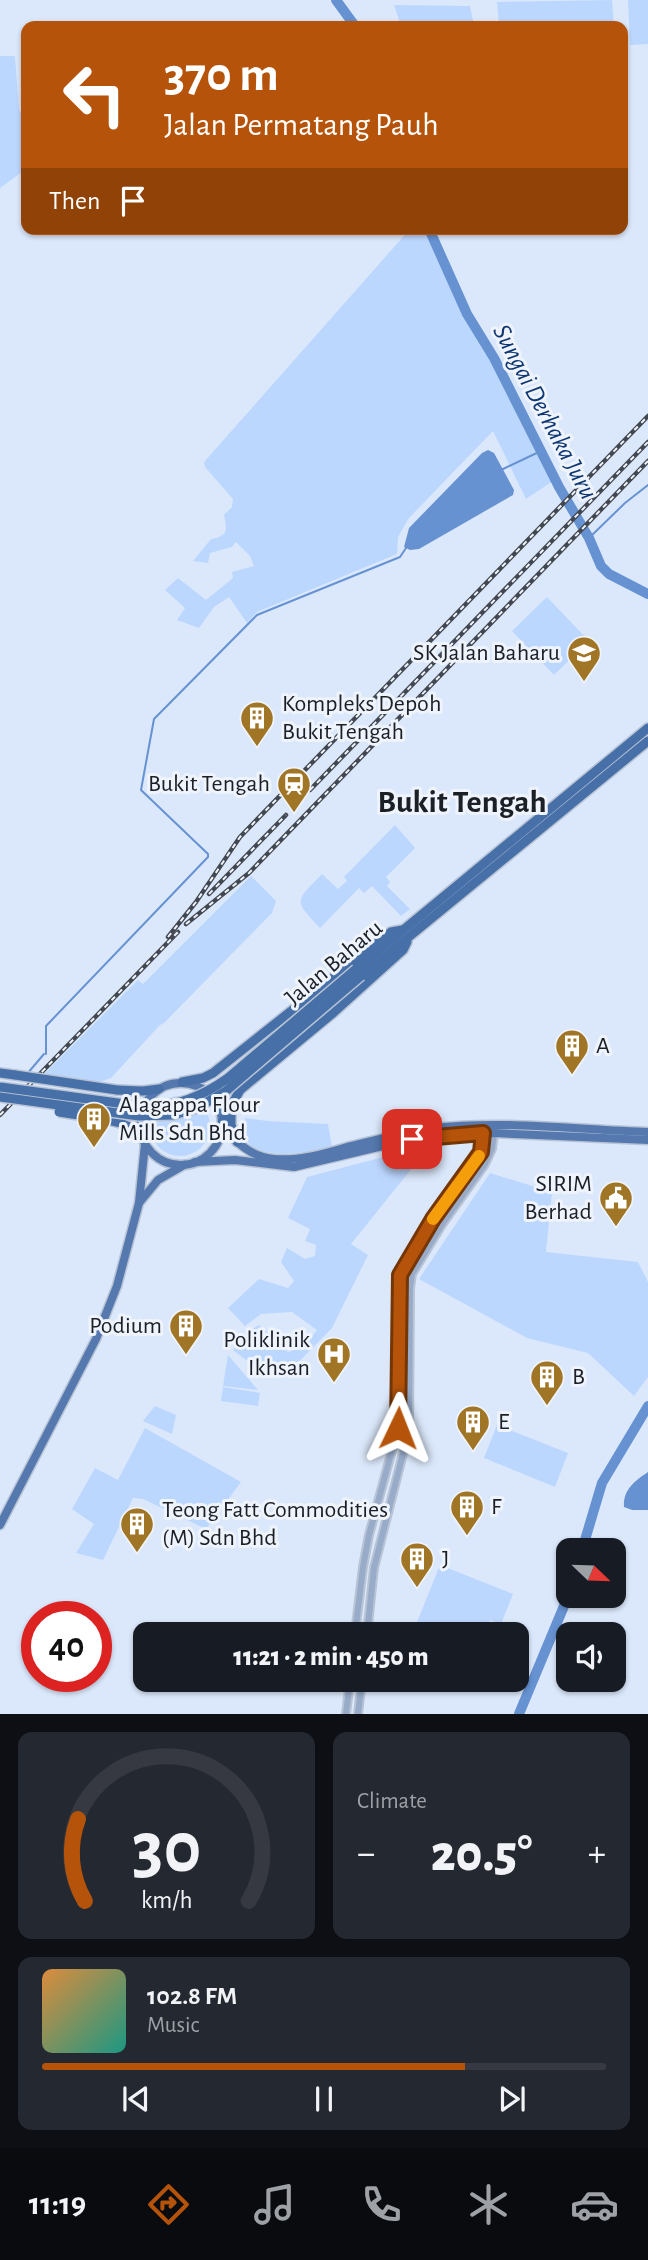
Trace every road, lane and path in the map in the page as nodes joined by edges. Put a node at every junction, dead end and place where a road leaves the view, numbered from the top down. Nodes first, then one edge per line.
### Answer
1 (648, 729) edge
2 (648, 741) edge
3 (406, 934) junction
4 (359, 973) junction
5 (220, 1067) junction
6 (0, 1073) edge
7 (182, 1082) junction
8 (0, 1087) edge
9 (159, 1089) junction
10 (237, 1095) junction
11 (0, 1097) edge
12 (0, 1103) edge
13 (222, 1125) junction
14 (648, 1132) edge
15 (483, 1133) junction
16 (494, 1133) junction
17 (648, 1140) edge
18 (144, 1141) junction
19 (237, 1142) junction
20 (195, 1162) junction
21 (184, 1165) junction
22 (139, 1203) junction
23 (0, 1525) edge
24 (356, 1622) edge
25 (368, 1622) edge
26 (349, 1692) edge
27 (361, 1692) edge
28 (346, 1714) edge
29 (358, 1714) edge

1 - 3 highway, Jalan Baharu
2 - 3 highway, Jalan Baharu
3 - 4 highway, Jalan Baharu
3 - 5 highway
3 - 10 highway
4 - 8 highway, Jalan Baharu, bridge
4 - 11 highway, Jalan Baharu, bridge
5 - 7 highway
5 - 10 highway
6 - 9 highway, bridge
7 - 9 main road
7 - 13 main road
9 - 18 main road
10 - 13 highway
10 - 19 highway
12 - 18 highway, bridge
13 - 19 main road
13 - 20 main road
14 - 19 main road
15 - 16 main road
15 - 20 main road
15 - 24 street
16 - 17 main road
16 - 25 street
18 - 21 main road
18 - 22 main road
20 - 21 main road
21 - 22 main road
22 - 23 main road
26 - 28 street
27 - 29 street

